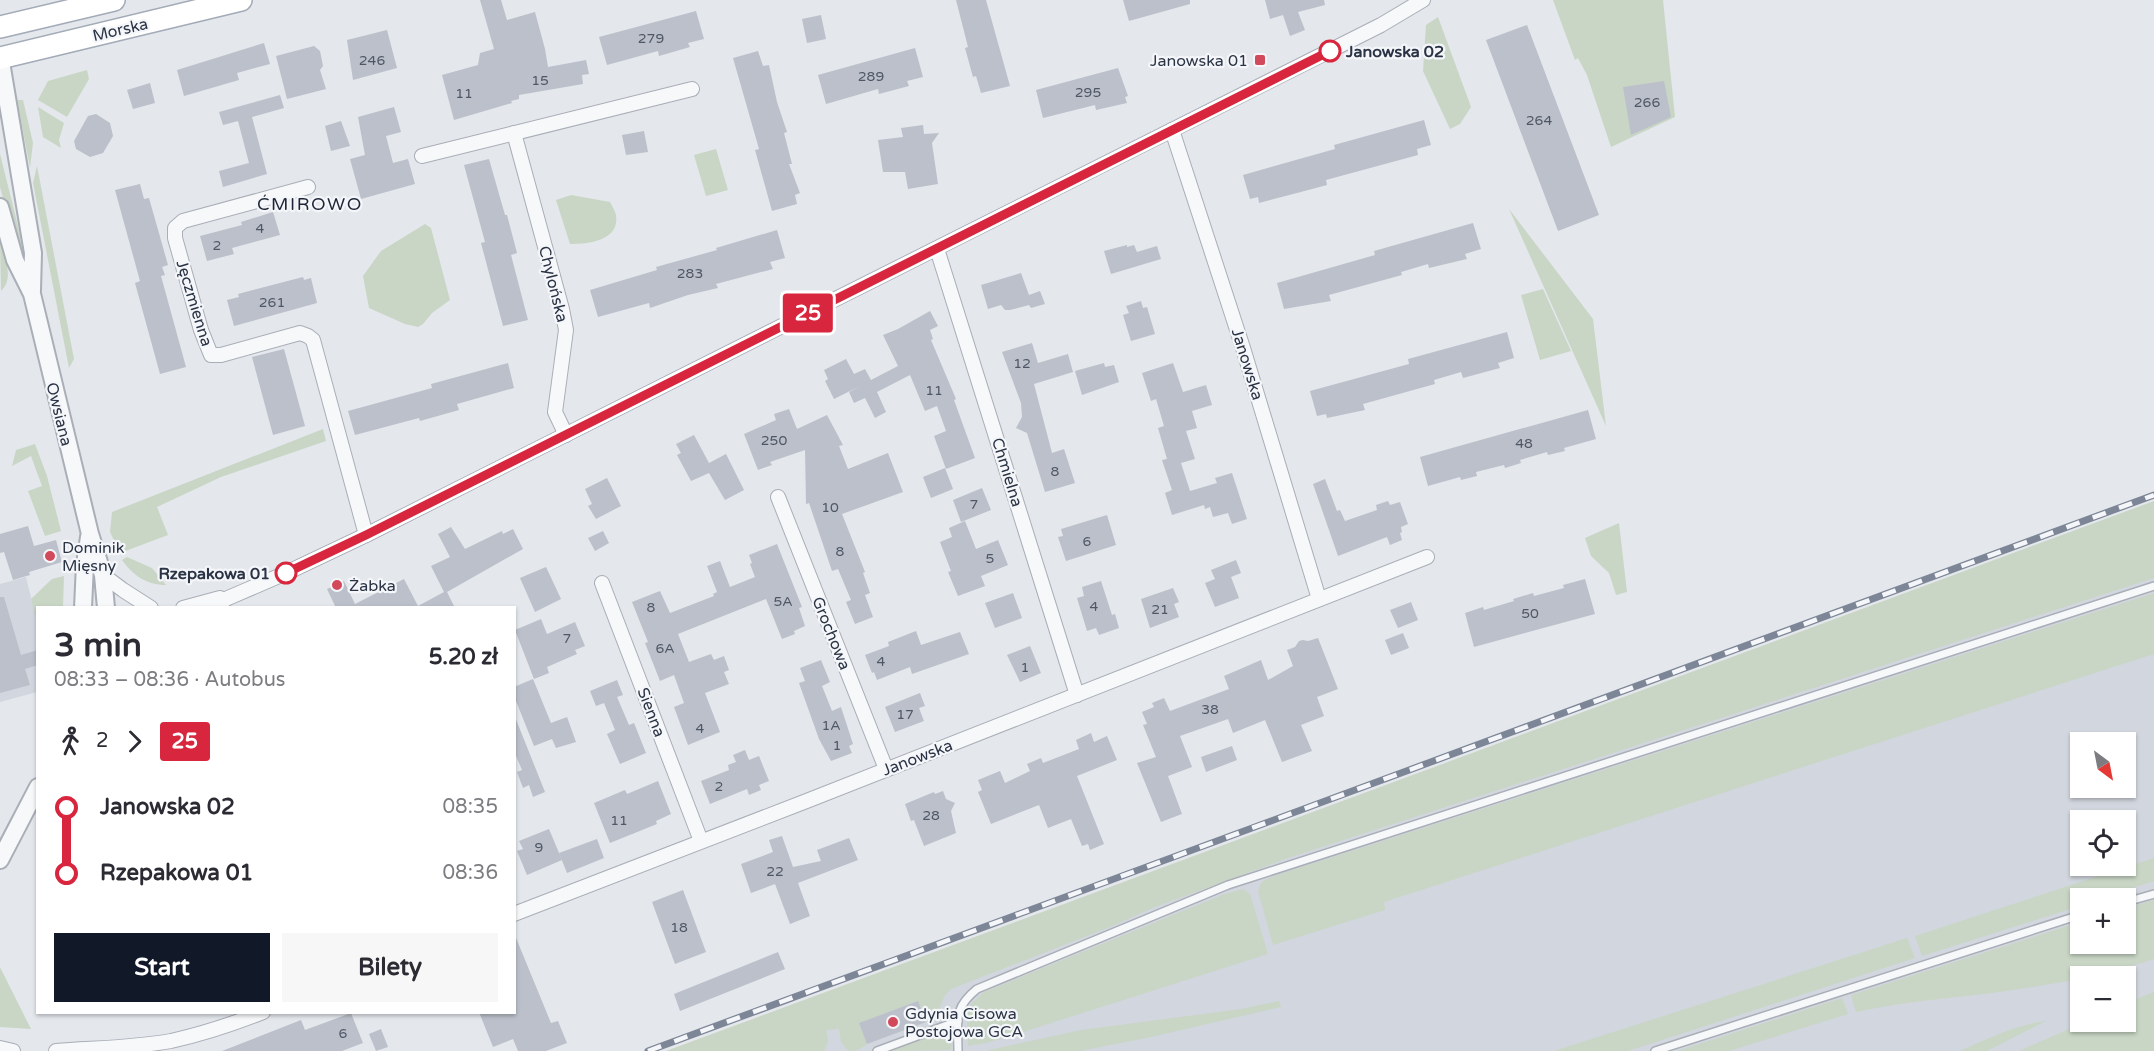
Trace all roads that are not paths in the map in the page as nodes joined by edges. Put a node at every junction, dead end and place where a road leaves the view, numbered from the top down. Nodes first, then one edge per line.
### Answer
1 (114, 0) edge
2 (241, 0) edge
3 (1423, 0) edge
4 (0, 27) edge
5 (0, 57) edge
6 (692, 88) dead end
7 (1172, 130) junction
8 (514, 133) junction
9 (422, 156) dead end
10 (308, 187) dead end
11 (0, 207) edge
12 (937, 249) junction
13 (32, 294) junction
14 (566, 435) junction
15 (778, 497) dead end
16 (90, 534) junction
17 (366, 535) junction
18 (1427, 557) dead end
19 (103, 575) junction
20 (602, 583) dead end
21 (2154, 586) edge
22 (228, 598) junction
23 (1319, 599) junction
24 (83, 606) edge
25 (106, 606) edge
26 (148, 606) edge
27 (189, 606) edge
28 (214, 606) edge
29 (1077, 695) junction
30 (886, 769) junction
31 (36, 791) edge
32 (701, 841) junction
33 (0, 860) edge
34 (2154, 894) edge
35 (2136, 899) edge
36 (516, 910) edge
37 (2070, 918) edge
38 (258, 1014) edge
39 (958, 1021) junction
40 (172, 1046) edge
41 (0, 1048) edge
42 (13, 1051) edge
43 (56, 1051) edge
44 (877, 1051) edge
45 (958, 1051) edge
46 (1655, 1051) edge

1 - 4 main road, Morska
2 - 5 main road, Morska
3 - 7 street
5 - 13 street, Owsiana
6 - 8 street
7 - 12 street
7 - 23 street, Janowska
8 - 9 street
8 - 14 street, Chylońska
10 - 17 street, Jęczmienna
11 - 13 street, Owsiana
12 - 14 street
12 - 29 street, Chmielna
13 - 16 street, Owsiana
14 - 17 street
15 - 30 street, Grochowa
16 - 19 street, Owsiana
16 - 24 street, Owsiana
17 - 22 street
18 - 23 street, Janowska
19 - 25 street, Owsiana
19 - 26 street
20 - 32 street, Sienna
21 - 39 lane
22 - 27 street
22 - 28 street
23 - 29 street, Janowska
29 - 30 street, Janowska
30 - 32 street, Janowska
31 - 33 street
32 - 36 street, Janowska
34 - 35 lane
37 - 46 lane
38 - 40 street
39 - 44 lane
39 - 45 lane
40 - 43 street
41 - 42 street

